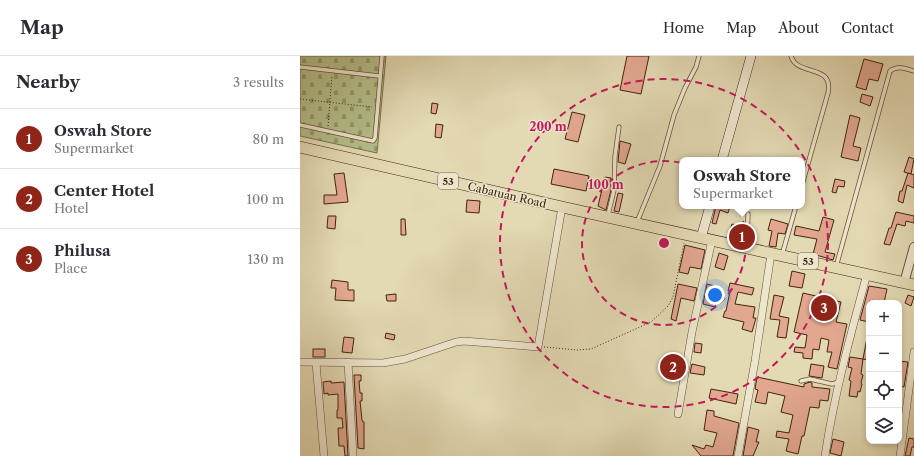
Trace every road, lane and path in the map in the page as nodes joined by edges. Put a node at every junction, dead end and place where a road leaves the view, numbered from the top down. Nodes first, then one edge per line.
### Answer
1 (382, 56) edge
2 (699, 56) edge
3 (751, 56) edge
4 (791, 56) edge
5 (300, 68) edge
6 (333, 71) junction
7 (914, 71) edge
8 (380, 76) junction
9 (300, 99) edge
10 (330, 102) junction
11 (377, 107) junction
12 (300, 125) edge
13 (619, 127) dead end
14 (328, 132) junction
15 (300, 147) edge
16 (723, 157) edge
17 (805, 173) edge
18 (562, 207) junction
19 (710, 209) edge
20 (795, 209) edge
21 (748, 214) dead end
22 (602, 216) junction
23 (636, 224) junction
24 (686, 234) junction
25 (706, 239) junction
26 (914, 247) edge
27 (747, 248) junction
28 (777, 254) junction
29 (836, 267) junction
30 (867, 274) junction
31 (909, 284) edge
32 (538, 347) junction
33 (914, 352) edge
34 (300, 362) edge
35 (348, 362) junction
36 (316, 363) junction
37 (801, 381) dead end
38 (840, 382) junction
39 (678, 414) dead end
40 (324, 456) edge
41 (354, 456) edge
42 (738, 456) edge
43 (825, 456) edge
44 (900, 456) edge

1 - 8 lane
2 - 23 lane
3 - 16 main road
4 - 17 lane
5 - 6 lane
6 - 8 lane
6 - 10 path
7 - 29 lane
8 - 11 lane
9 - 10 path
10 - 11 path
10 - 14 path
11 - 14 lane
12 - 14 lane
13 - 22 lane
15 - 18 highway, Cabatuan Road / 53
18 - 22 highway, Cabatuan Road / 53
18 - 32 street
19 - 25 main road
20 - 28 lane
21 - 27 lane
22 - 23 highway, 53
23 - 24 highway, 53
24 - 25 highway, 53
24 - 32 path
25 - 27 highway, 53
25 - 39 street
26 - 31 street
27 - 28 highway, 53
28 - 29 highway, 53
28 - 42 street
29 - 30 highway, 53
30 - 31 highway, 53
30 - 38 street
32 - 35 street
33 - 44 street
34 - 36 street
35 - 36 street
35 - 41 street
36 - 40 street
37 - 38 lane
38 - 43 street

